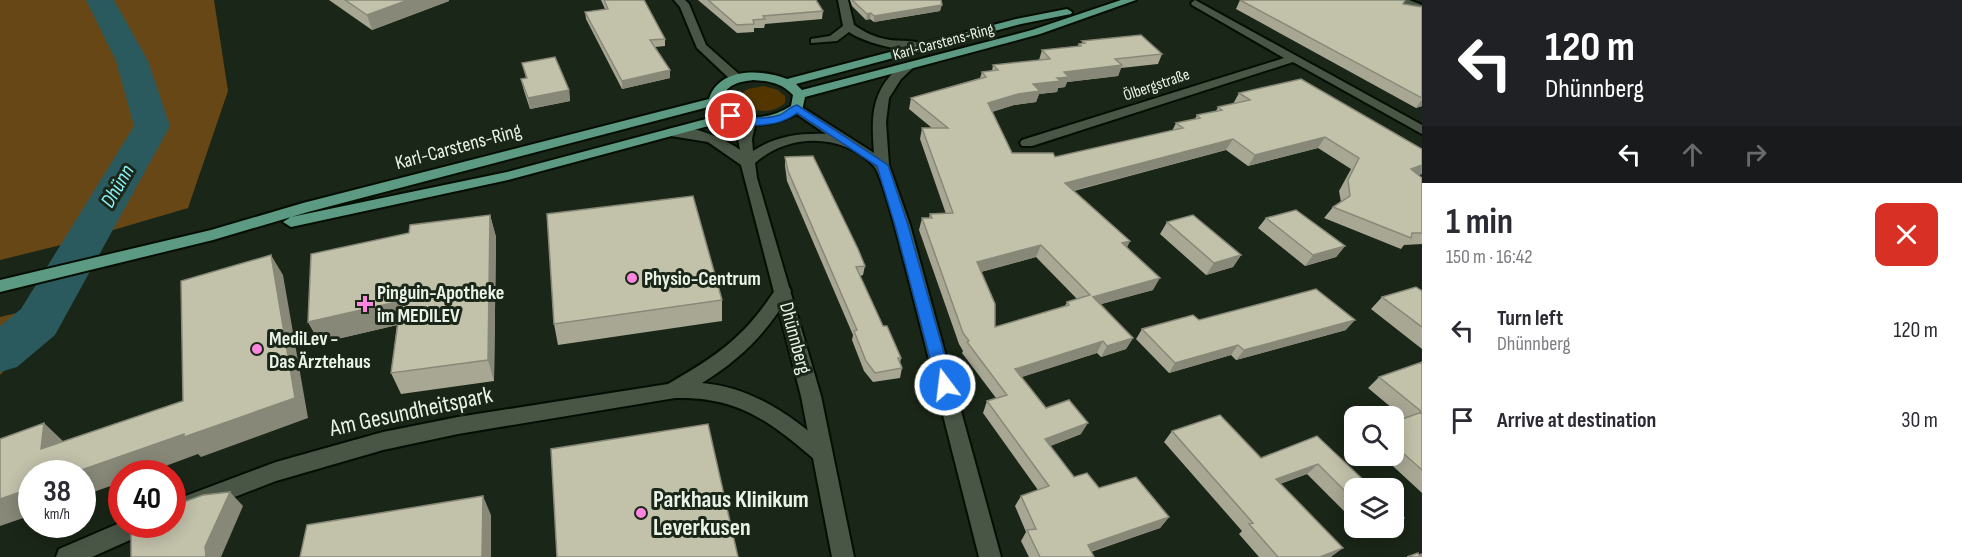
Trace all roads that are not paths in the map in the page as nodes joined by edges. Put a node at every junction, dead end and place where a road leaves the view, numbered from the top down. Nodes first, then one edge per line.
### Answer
1 (679, 0) edge
2 (843, 0) edge
3 (1131, 0) edge
4 (1400, 0) edge
5 (1196, 3) dead end
6 (1101, 8) junction
7 (1422, 9) edge
8 (849, 27) junction
9 (815, 41) dead end
10 (921, 46) junction
11 (1295, 58) junction
12 (909, 66) junction
13 (736, 78) junction
14 (786, 83) junction
15 (715, 101) junction
16 (798, 102) junction
17 (731, 116) junction
18 (749, 121) junction
19 (1422, 130) edge
20 (671, 132) junction
21 (846, 139) junction
22 (1027, 143) dead end
23 (747, 163) junction
24 (882, 165) junction
25 (213, 235) junction
26 (0, 286) edge
27 (783, 291) junction
28 (668, 393) junction
29 (822, 454) junction
30 (186, 506) edge
31 (111, 538) edge
32 (68, 557) edge
33 (843, 557) edge
34 (990, 557) edge

1 - 13 street
2 - 8 street
3 - 6 main road, Karl-Carstens-Ring
4 - 7 street
5 - 11 street
6 - 10 main road, Karl-Carstens-Ring
6 - 12 main road, Karl-Carstens-Ring
8 - 9 street
8 - 10 street
10 - 14 main road, Karl-Carstens-Ring
11 - 19 street
11 - 22 street, Ölbergstraße
12 - 16 main road, Karl-Carstens-Ring
12 - 24 street
13 - 14 main road
13 - 15 main road
14 - 16 main road
15 - 17 main road
15 - 25 main road, Karl-Carstens-Ring
16 - 18 main road
16 - 21 street
17 - 18 main road
17 - 20 main road, Karl-Carstens-Ring
18 - 23 street, Dhünnberg
20 - 23 street
20 - 25 main road, Karl-Carstens-Ring
21 - 23 street
21 - 24 street
23 - 27 street, Dhünnberg
24 - 34 street
25 - 26 main road, Karl-Carstens-Ring
27 - 28 street, Am Gesundheitspark
27 - 29 street, Dhünnberg
28 - 29 street, Am Gesundheitspark
28 - 30 street, Am Gesundheitspark
29 - 33 street, Dhünnberg
31 - 32 street

